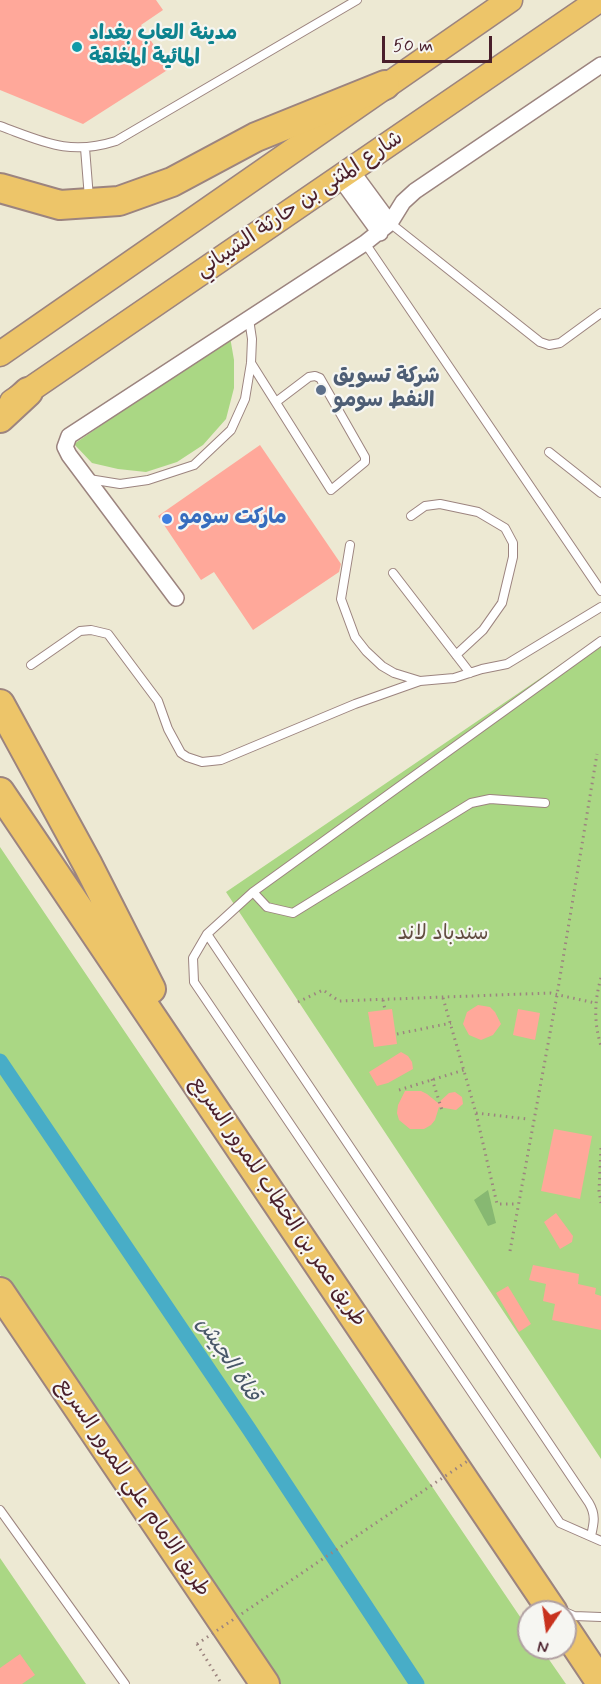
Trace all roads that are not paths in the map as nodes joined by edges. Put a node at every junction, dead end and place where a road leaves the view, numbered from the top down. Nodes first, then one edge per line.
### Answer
1 (357, 0) edge
2 (510, 0) edge
3 (599, 0) edge
4 (601, 65) edge
5 (385, 85) junction
6 (0, 126) edge
7 (85, 148) junction
8 (345, 174) junction
9 (0, 188) edge
10 (89, 203) junction
11 (385, 228) junction
12 (365, 243) junction
13 (601, 313) edge
14 (249, 319) junction
15 (0, 354) edge
16 (251, 363) junction
17 (28, 392) junction
18 (276, 402) junction
19 (0, 410) edge
20 (0, 418) edge
21 (549, 452) dead end
22 (87, 479) junction
23 (601, 493) edge
24 (411, 516) dead end
25 (350, 545) dead end
26 (393, 573) dead end
27 (601, 591) edge
28 (176, 598) dead end
29 (601, 607) edge
30 (601, 641) edge
31 (456, 655) junction
32 (31, 665) dead end
33 (470, 673) junction
34 (420, 681) junction
35 (0, 705) edge
36 (0, 792) edge
37 (544, 803) dead end
38 (253, 892) junction
39 (207, 934) junction
40 (206, 1098) junction
41 (0, 1292) edge
42 (0, 1510) edge
43 (591, 1536) junction
44 (601, 1541) edge
45 (551, 1600) edge
46 (577, 1616) edge
47 (601, 1617) edge
48 (577, 1646) edge
49 (601, 1681) edge
50 (125, 1684) edge
51 (265, 1684) edge

1 - 7 lane
2 - 5 main road
3 - 8 main road, شارع المثنى بن حارثة الشيباني
4 - 11 street
5 - 10 highway
5 - 15 main road
6 - 7 lane
7 - 10 lane
8 - 11 street
8 - 17 main road, شارع المثنى بن حارثة الشيباني
9 - 10 highway
11 - 12 street
11 - 13 lane
12 - 14 street
12 - 27 lane
14 - 16 lane
14 - 22 street
16 - 18 lane
16 - 22 lane
17 - 19 main road, شارع المثنى بن حارثة الشيباني
17 - 20 highway
18 - 18 lane
21 - 23 lane
22 - 28 street
24 - 31 lane
25 - 34 lane
26 - 31 lane
29 - 33 lane
30 - 38 lane
31 - 33 lane
32 - 34 lane
33 - 34 lane
35 - 40 highway
36 - 40 highway, طريق عمر بن الخطاب للمرور السريع
37 - 38 lane
38 - 39 lane
39 - 43 lane
39 - 43 lane
40 - 45 highway, طريق عمر بن الخطاب للمرور السريع
41 - 51 highway, طريق الامام علي للمرور السريع
42 - 50 lane
43 - 44 lane
46 - 47 lane
48 - 49 highway

